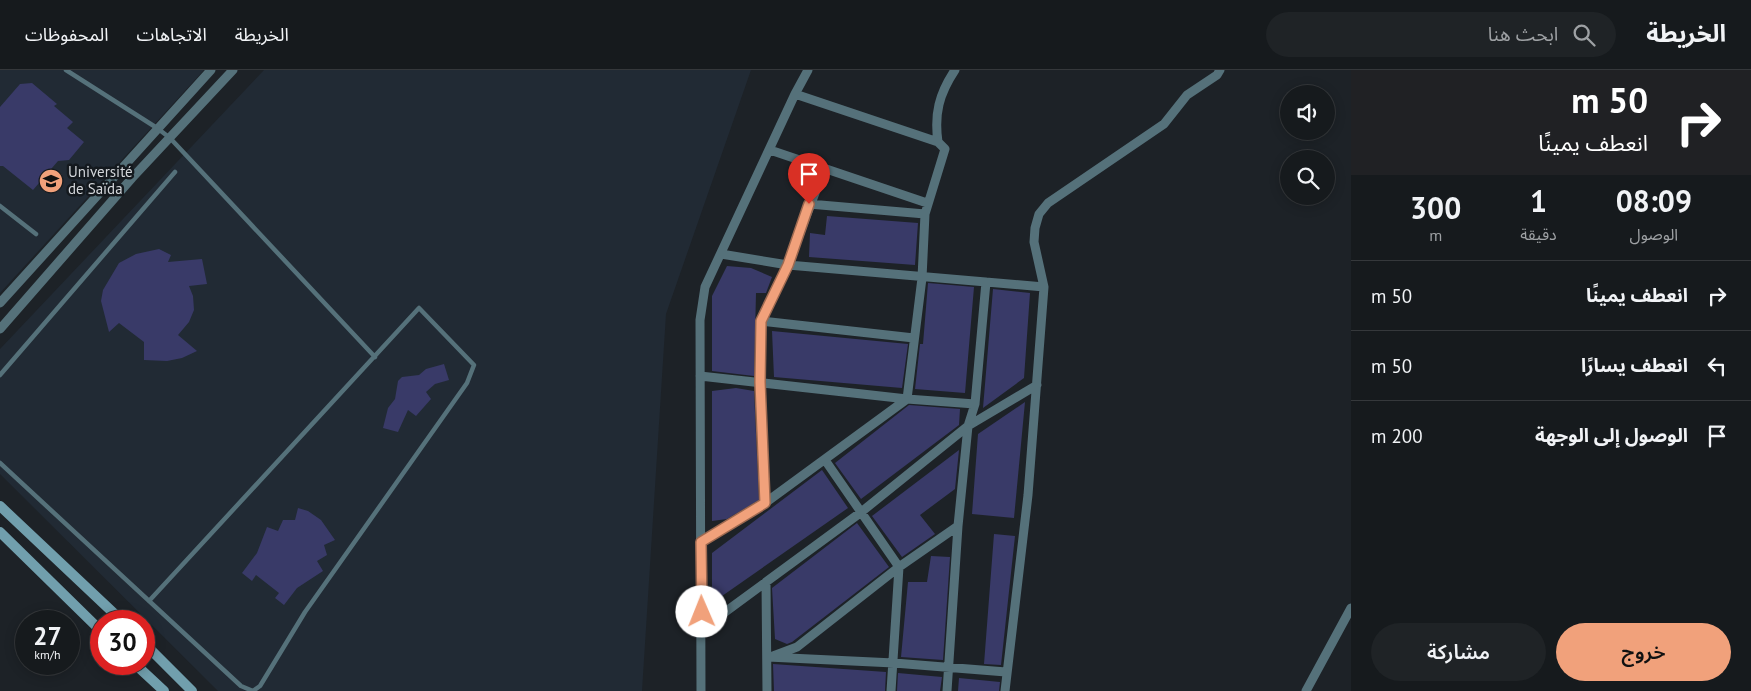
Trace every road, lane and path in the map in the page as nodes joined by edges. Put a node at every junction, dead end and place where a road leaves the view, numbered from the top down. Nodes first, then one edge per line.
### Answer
1 (66, 70) edge
2 (211, 70) edge
3 (232, 70) edge
4 (808, 70) edge
5 (955, 70) edge
6 (1220, 70) edge
7 (794, 94) junction
8 (157, 128) junction
9 (170, 138) junction
10 (938, 142) junction
11 (770, 150) junction
12 (824, 169) junction
13 (175, 172) dead end
14 (926, 203) junction
15 (809, 204) junction
16 (0, 206) edge
17 (925, 214) junction
18 (36, 234) dead end
19 (721, 254) junction
20 (788, 265) junction
21 (922, 278) junction
22 (986, 282) junction
23 (1044, 287) junction
24 (0, 304) edge
25 (761, 321) junction
26 (0, 330) edge
27 (914, 338) junction
28 (375, 357) junction
29 (0, 375) edge
30 (700, 376) junction
31 (760, 382) junction
32 (1037, 385) junction
33 (908, 399) junction
34 (975, 404) junction
35 (968, 426) junction
36 (825, 460) junction
37 (0, 463) edge
38 (765, 503) junction
39 (0, 506) edge
40 (860, 513) junction
41 (958, 526) junction
42 (0, 532) edge
43 (701, 542) junction
44 (899, 567) junction
45 (766, 582) junction
46 (149, 601) junction
47 (1351, 608) edge
48 (110, 610) edge
49 (90, 619) edge
50 (702, 629) junction
51 (155, 654) edge
52 (768, 657) junction
53 (894, 663) junction
54 (950, 669) junction
55 (1006, 672) junction
56 (147, 675) edge
57 (164, 691) edge
58 (192, 691) edge
59 (701, 691) edge
60 (767, 691) edge
61 (891, 691) edge
62 (947, 691) edge
63 (1004, 691) edge
64 (1306, 691) edge

1 - 8 lane
2 - 8 street
3 - 9 street
4 - 7 street
5 - 10 street
6 - 23 street
7 - 10 street
7 - 11 street
8 - 9 lane
8 - 24 street
9 - 26 street
9 - 28 lane
10 - 14 street
11 - 12 street
11 - 19 street
12 - 14 street
12 - 15 street
13 - 29 lane
14 - 17 street
15 - 17 street
15 - 20 street
16 - 18 lane
17 - 21 street
19 - 20 street
19 - 30 street
20 - 21 street
20 - 25 street
21 - 22 street
21 - 27 street
22 - 23 street
22 - 34 street
23 - 32 street
25 - 27 street
25 - 31 street
27 - 33 street
28 - 46 lane
28 - 46 lane
30 - 31 street
30 - 43 street
31 - 33 street
31 - 38 street
32 - 35 street
32 - 55 street
33 - 34 street
33 - 36 street
34 - 35 street
35 - 40 street
35 - 41 street
36 - 38 street
36 - 40 street
37 - 46 lane
38 - 43 street
39 - 48 main road
40 - 44 street
40 - 45 street
41 - 44 street
41 - 54 street
42 - 49 main road
43 - 50 street
44 - 52 street
44 - 53 street
45 - 50 street
45 - 52 street
47 - 64 street
50 - 59 street
51 - 58 main road
52 - 53 street
52 - 60 street
53 - 54 street
53 - 61 street
54 - 55 street
54 - 62 street
55 - 63 street
56 - 57 main road

